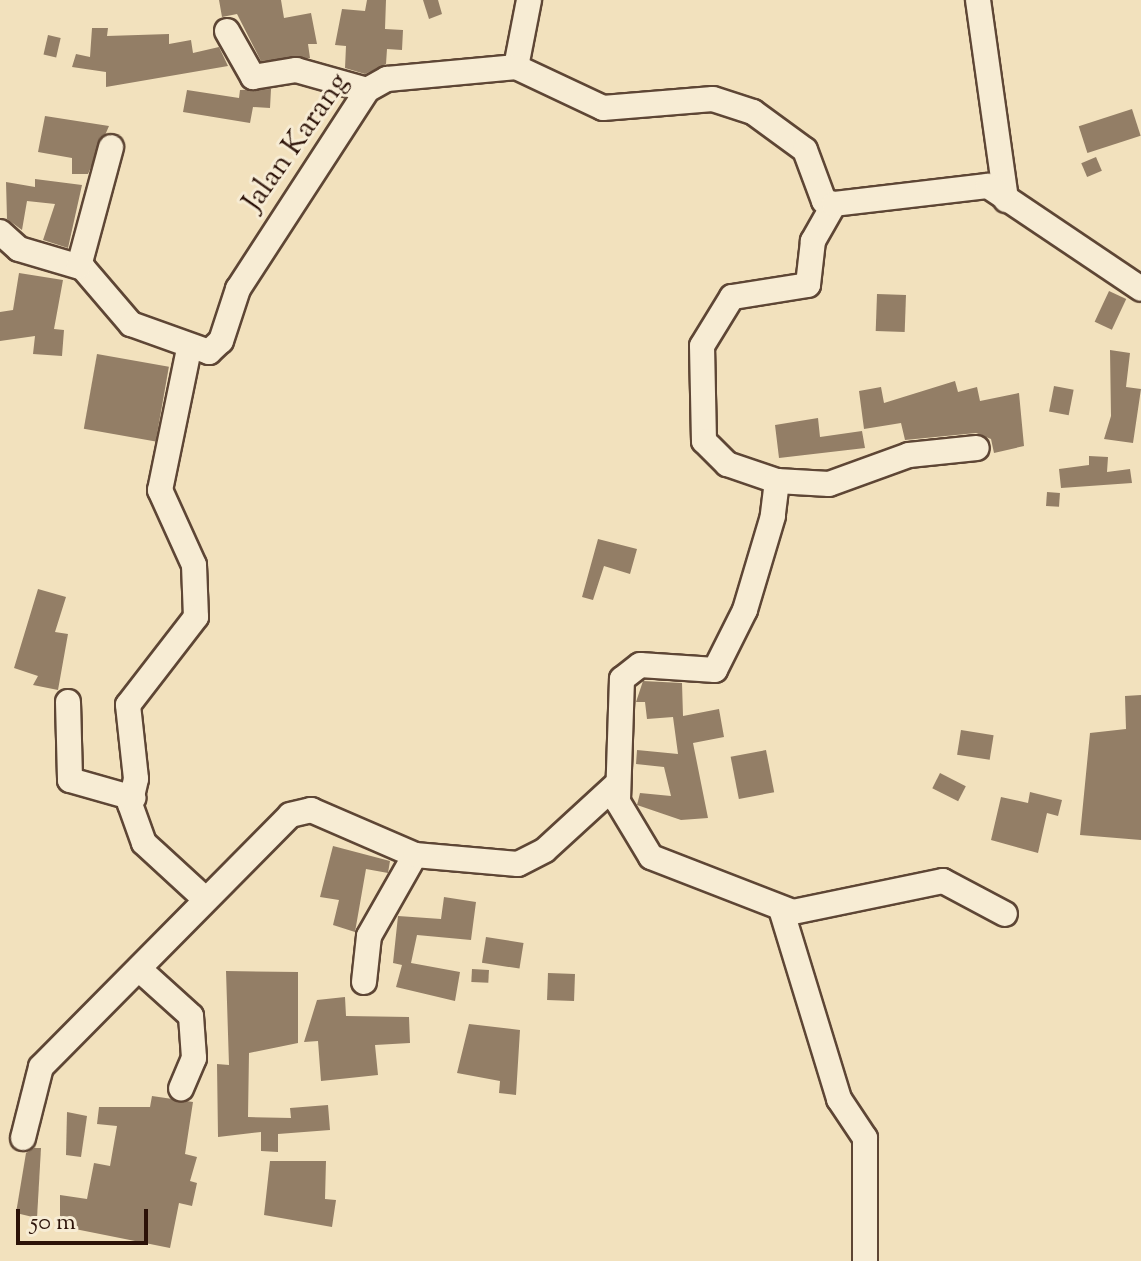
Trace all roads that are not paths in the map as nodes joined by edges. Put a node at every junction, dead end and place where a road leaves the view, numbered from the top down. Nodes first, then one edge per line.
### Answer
1 (529, 0) edge
2 (978, 0) edge
3 (227, 31) dead end
4 (516, 67) junction
5 (367, 90) junction
6 (111, 147) dead end
7 (1006, 200) junction
8 (834, 204) junction
9 (0, 232) edge
10 (79, 266) junction
11 (1141, 289) edge
12 (189, 349) junction
13 (977, 448) dead end
14 (777, 481) junction
15 (68, 702) dead end
16 (616, 785) junction
17 (133, 798) junction
18 (415, 855) junction
19 (203, 897) junction
20 (781, 909) junction
21 (1005, 914) dead end
22 (139, 969) junction
23 (364, 982) dead end
24 (181, 1088) dead end
25 (23, 1138) dead end
26 (865, 1261) edge

1 - 4 street
2 - 7 street
3 - 5 street
4 - 5 street, Jalan Karang
4 - 8 street
5 - 12 street, Jalan Karang
6 - 10 street
7 - 8 street
7 - 11 street
8 - 14 street
9 - 10 street
10 - 12 street
12 - 17 street
13 - 14 street
14 - 16 street
15 - 17 street
16 - 18 street
16 - 20 street
17 - 19 street
18 - 19 street
18 - 23 street
19 - 22 street
20 - 21 street
20 - 26 street
22 - 24 street
22 - 25 street

